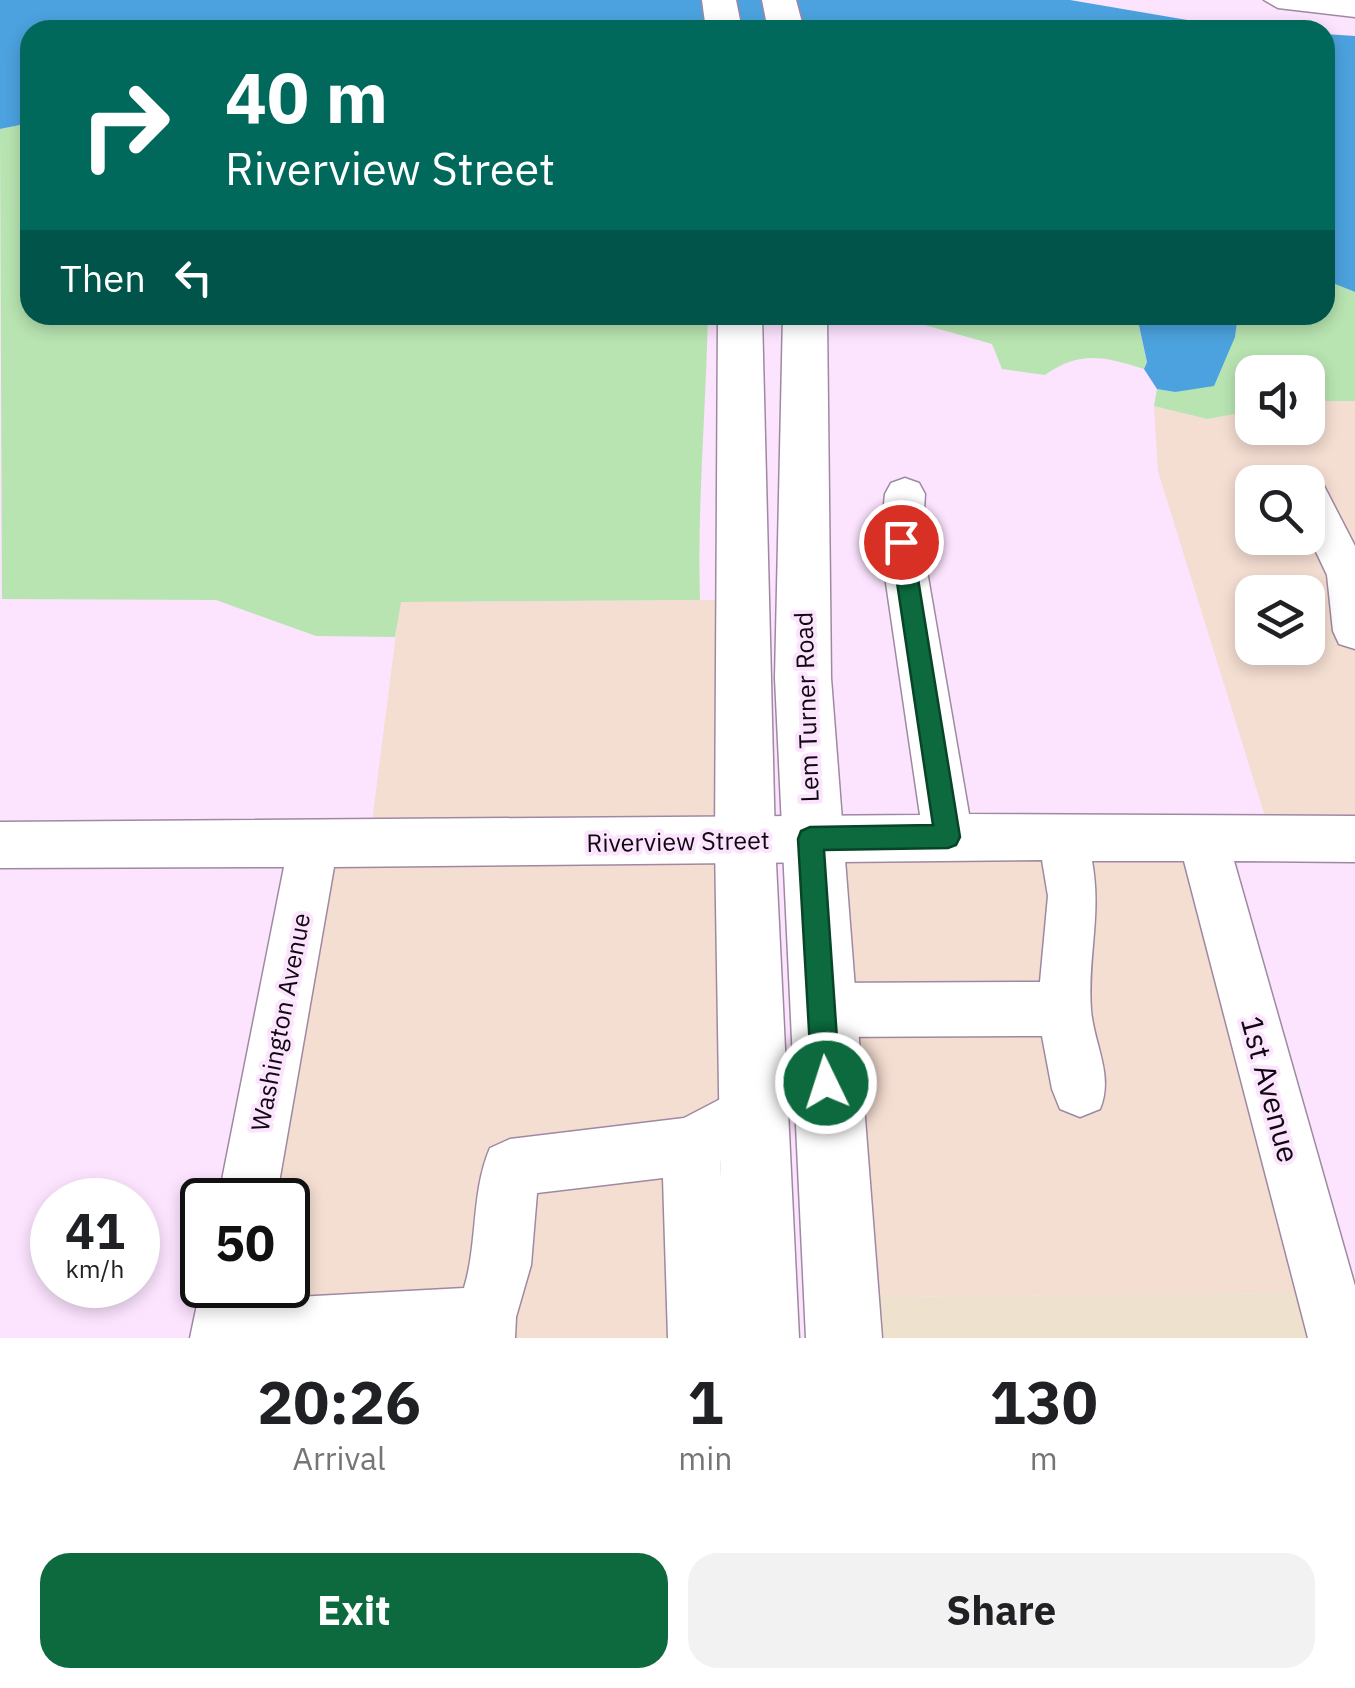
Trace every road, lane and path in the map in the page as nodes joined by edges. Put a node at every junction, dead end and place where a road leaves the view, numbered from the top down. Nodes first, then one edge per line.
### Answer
1 (1278, 0) edge
2 (1355, 8) edge
3 (805, 325) edge
4 (741, 330) edge
5 (905, 494) dead end
6 (1325, 525) edge
7 (1352, 575) edge
8 (1355, 631) edge
9 (948, 837) junction
10 (1062, 838) junction
11 (810, 839) junction
12 (1202, 840) junction
13 (1355, 840) edge
14 (745, 842) junction
15 (312, 844) junction
16 (0, 845) edge
17 (848, 1009) junction
18 (1064, 1009) junction
19 (1080, 1089) dead end
20 (755, 1109) junction
21 (692, 1146) junction
22 (250, 1178) edge
23 (225, 1318) edge
24 (484, 1327) edge
25 (730, 1337) edge
26 (844, 1338) edge
27 (1339, 1338) edge

1 - 2 street
3 - 11 main road, Lem Turner Road
4 - 14 main road
5 - 9 street
6 - 7 street
7 - 8 street
9 - 10 street, Riverview Street
9 - 11 street, Riverview Street
10 - 12 street, Riverview Street
10 - 18 street
11 - 14 street, Riverview Street
11 - 17 main road, Lem Turner Road
12 - 13 street, Riverview Street
12 - 27 street, 1st Avenue
14 - 15 street, Riverview Street
14 - 20 main road
15 - 16 street, Riverview Street
15 - 22 street, Washington Avenue
17 - 18 street
17 - 26 main road, Lem Turner Road
18 - 19 street
20 - 21 street
20 - 25 main road
21 - 24 street
21 - 25 street
23 - 24 street

